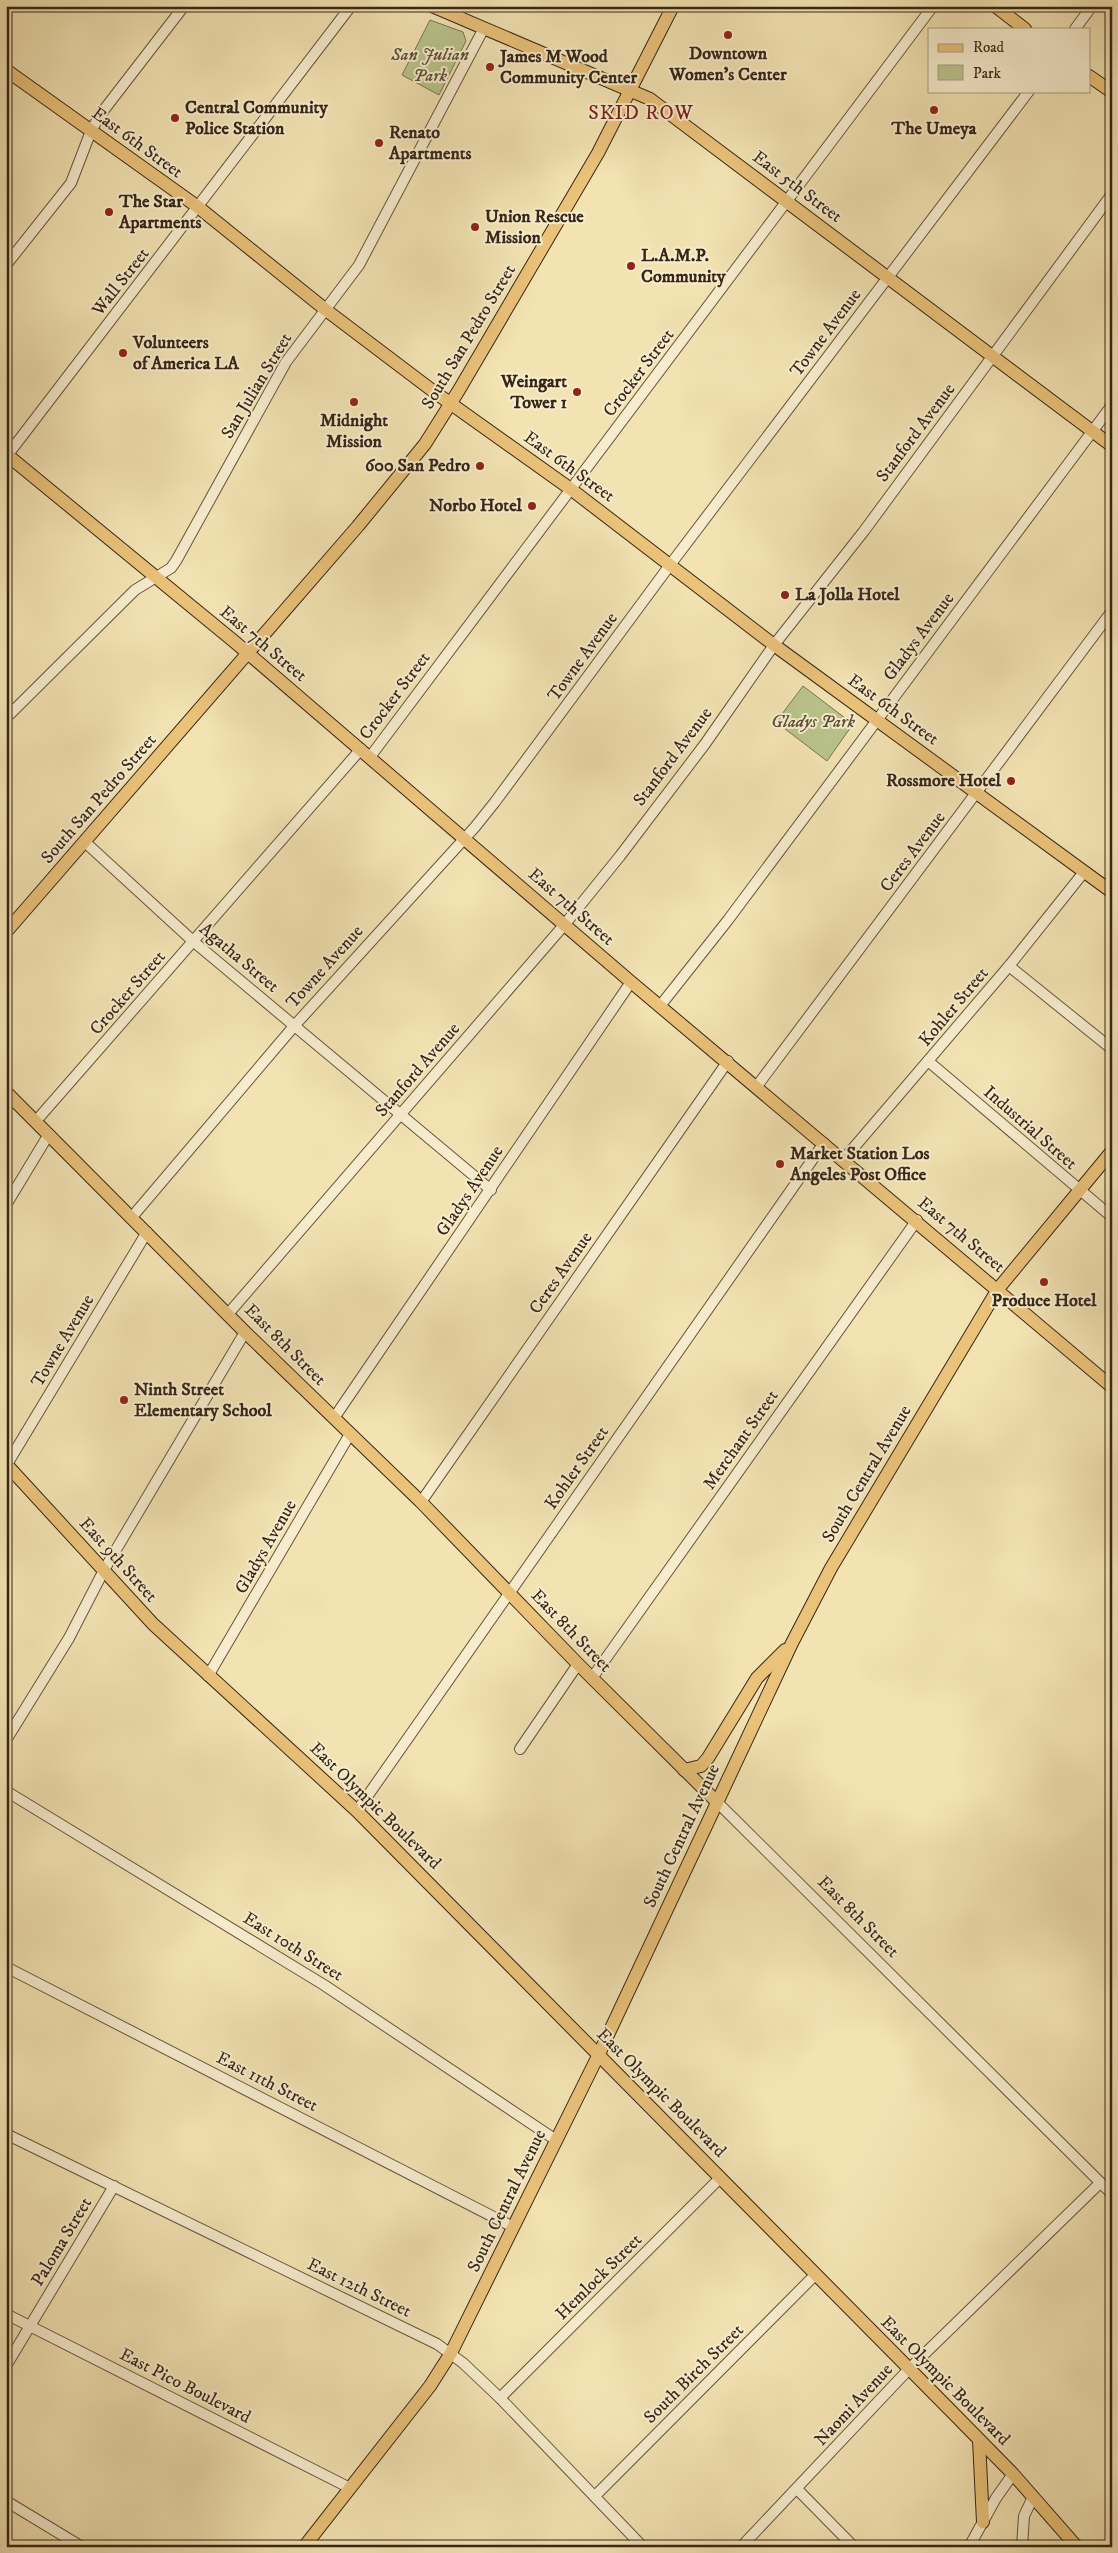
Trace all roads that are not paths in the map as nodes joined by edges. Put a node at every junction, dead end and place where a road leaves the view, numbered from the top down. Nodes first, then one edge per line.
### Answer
1 (184, 6) edge
2 (351, 6) edge
3 (432, 6) edge
4 (673, 6) edge
5 (932, 6) edge
6 (995, 6) edge
7 (1092, 6) edge
8 (484, 28) junction
9 (1024, 28) edge
10 (1076, 28) edge
11 (6, 70) edge
12 (1090, 77) edge
13 (632, 90) junction
14 (1028, 92) edge
15 (1112, 92) edge
16 (91, 132) junction
17 (1112, 194) edge
18 (788, 202) junction
19 (198, 207) junction
20 (6, 265) edge
21 (888, 278) junction
22 (326, 310) junction
23 (993, 357) junction
24 (451, 404) junction
25 (1112, 405) edge
26 (1092, 432) junction
27 (1112, 446) edge
28 (7, 456) edge
29 (572, 490) junction
30 (670, 565) junction
31 (154, 577) junction
32 (1112, 612) edge
33 (774, 645) junction
34 (248, 654) junction
35 (6, 718) edge
36 (877, 720) junction
37 (366, 753) junction
38 (978, 793) junction
39 (464, 839) junction
40 (86, 843) junction
41 (1084, 872) junction
42 (1112, 892) edge
43 (565, 924) junction
44 (6, 932) edge
45 (194, 942) junction
46 (1009, 966) junction
47 (631, 982) junction
48 (660, 1006) junction
49 (295, 1025) junction
50 (1112, 1049) edge
51 (728, 1061) junction
52 (928, 1061) junction
53 (757, 1086) junction
54 (6, 1092) edge
55 (400, 1115) junction
56 (36, 1121) junction
57 (50, 1134) junction
58 (824, 1143) junction
59 (1112, 1151) edge
60 (844, 1159) junction
61 (491, 1190) junction
62 (1080, 1192) junction
63 (6, 1205) edge
64 (132, 1217) junction
65 (1112, 1217) edge
66 (917, 1220) junction
67 (147, 1232) junction
68 (998, 1289) junction
69 (228, 1314) junction
70 (245, 1332) junction
71 (1112, 1387) edge
72 (334, 1418) junction
73 (350, 1434) junction
74 (6, 1465) edge
75 (421, 1502) junction
76 (104, 1570) junction
77 (510, 1593) junction
78 (792, 1643) junction
79 (578, 1664) junction
80 (208, 1676) junction
81 (592, 1678) junction
82 (6, 1740) edge
83 (520, 1750) dead end
84 (684, 1770) junction
85 (6, 1791) edge
86 (716, 1802) junction
87 (357, 1811) junction
88 (6, 1967) edge
89 (599, 2054) junction
90 (6, 2134) edge
91 (556, 2140) junction
92 (720, 2178) junction
93 (1100, 2183) junction
94 (114, 2186) junction
95 (1112, 2194) edge
96 (513, 2227) junction
97 (816, 2274) junction
98 (6, 2314) edge
99 (29, 2325) junction
100 (451, 2353) junction
101 (6, 2366) edge
102 (909, 2369) junction
103 (500, 2398) junction
104 (979, 2440) junction
105 (1013, 2474) junction
106 (350, 2488) junction
107 (797, 2489) junction
108 (595, 2496) junction
109 (1034, 2497) junction
110 (6, 2502) edge
111 (982, 2522) junction
112 (1112, 2541) edge
113 (82, 2547) edge
114 (304, 2547) edge
115 (643, 2547) edge
116 (741, 2547) edge
117 (854, 2547) edge
118 (969, 2547) edge
119 (1022, 2547) edge
120 (1077, 2547) edge
121 (1108, 2547) edge

1 - 16 street
2 - 19 street, Wall Street
3 - 8 main road, East 5th Street
4 - 13 main road, South San Pedro Street
5 - 18 street, Crocker Street
6 - 9 main road
7 - 10 street
8 - 13 main road, East 5th Street
8 - 22 street, San Julian Street
11 - 16 main road, East 6th Street
12 - 15 main road
13 - 18 main road, East 5th Street
13 - 24 main road, South San Pedro Street
14 - 21 street, Towne Avenue
16 - 19 main road, East 6th Street
16 - 20 street
17 - 23 street, Stanford Avenue
18 - 21 main road, East 5th Street
18 - 29 street, Crocker Street
19 - 22 main road, East 6th Street
19 - 28 street, Wall Street
21 - 23 main road, East 5th Street
21 - 30 street, Towne Avenue
22 - 24 main road, East 6th Street
22 - 31 street, San Julian Street
23 - 26 main road, East 5th Street
23 - 33 street, Stanford Avenue
24 - 29 main road, East 6th Street
24 - 34 main road, South San Pedro Street
25 - 26 street, Gladys Avenue
26 - 27 main road, East 5th Street
26 - 36 street, Gladys Avenue
28 - 31 main road, East 7th Street
29 - 30 main road, East 6th Street
29 - 37 street, Crocker Street
30 - 33 main road, East 6th Street
30 - 39 street, Towne Avenue
31 - 34 main road, East 7th Street
31 - 35 street, San Julian Street
32 - 38 street, Ceres Avenue
33 - 36 main road, East 6th Street
33 - 43 street, Stanford Avenue
34 - 37 main road, East 7th Street
34 - 40 main road, South San Pedro Street
36 - 38 main road, East 6th Street
36 - 48 street, Gladys Avenue
37 - 39 main road, East 7th Street
37 - 45 street, Crocker Street
38 - 41 main road, East 6th Street
38 - 53 street, Ceres Avenue
39 - 43 main road, East 7th Street
39 - 49 street, Towne Avenue
40 - 44 main road, South San Pedro Street
40 - 45 street, Agatha Street
41 - 42 main road, East 6th Street
41 - 46 street, Kohler Street
43 - 47 main road, East 7th Street
43 - 55 street, Stanford Avenue
45 - 49 street, Agatha Street
45 - 56 street, Crocker Street
46 - 50 street
46 - 52 street, Kohler Street
47 - 48 main road, East 7th Street
47 - 61 street, Gladys Avenue
48 - 51 main road, East 7th Street
49 - 55 street, Agatha Street
49 - 64 street, Towne Avenue
51 - 53 main road, East 7th Street
51 - 75 street, Ceres Avenue
52 - 60 street, Kohler Street
52 - 62 street, Industrial Street
53 - 58 main road, East 7th Street
54 - 56 main road, East 8th Street
55 - 61 street, Agatha Street
55 - 69 street, Stanford Avenue
56 - 57 main road, East 8th Street
57 - 63 street
57 - 64 main road, East 8th Street
58 - 60 main road, East 7th Street
58 - 77 street, Kohler Street
59 - 62 main road, South Central Avenue
60 - 66 main road, East 7th Street
61 - 72 street, Gladys Avenue
62 - 65 street, Industrial Street
62 - 68 main road, South Central Avenue
64 - 67 main road, East 8th Street
66 - 68 main road, East 7th Street
66 - 81 street, Merchant Street
67 - 69 main road, East 8th Street
67 - 74 street, Towne Avenue
68 - 71 main road, East 7th Street
68 - 78 main road, South Central Avenue
69 - 70 main road, East 8th Street
70 - 72 main road, East 8th Street
70 - 76 street
72 - 73 main road, East 8th Street
73 - 75 main road, East 8th Street
73 - 80 street, Gladys Avenue
74 - 76 main road, East 9th Street
75 - 77 main road, East 8th Street
76 - 80 main road, East 9th Street
76 - 82 street
77 - 79 main road, East 8th Street
77 - 87 street, Kohler Street
78 - 84 main road
78 - 86 main road, South Central Avenue
79 - 81 main road, East 8th Street
79 - 83 street
80 - 87 main road, East Olympic Boulevard
81 - 84 main road, East 8th Street
84 - 86 main road, East 8th Street
85 - 91 street, East 10th Street
86 - 89 main road, South Central Avenue
86 - 93 street, East 8th Street
87 - 89 main road, East Olympic Boulevard
88 - 96 street, East 11th Street
89 - 91 main road, South Central Avenue
89 - 92 main road, East Olympic Boulevard
90 - 94 street, East 12th Street
91 - 96 main road, South Central Avenue
92 - 97 main road, East Olympic Boulevard
92 - 103 street, Hemlock Street
93 - 95 street, East 8th Street
93 - 102 street, Naomi Avenue
94 - 99 street, Paloma Street
94 - 100 street, East 12th Street
96 - 100 main road, South Central Avenue
97 - 102 main road, East Olympic Boulevard
97 - 108 street, South Birch Street
98 - 99 street, East Pico Boulevard
99 - 101 street, Paloma Street
99 - 106 street, East Pico Boulevard
100 - 103 street, East 12th Street
100 - 106 main road, South Central Avenue
102 - 104 main road, East Olympic Boulevard
102 - 107 street, Naomi Avenue
103 - 108 street, East 12th Street
104 - 105 main road, East Olympic Boulevard
104 - 111 main road
105 - 109 main road, East Olympic Boulevard
105 - 111 street
106 - 114 main road, South Central Avenue
107 - 116 street, Naomi Avenue
107 - 117 street
108 - 115 street, East 12th Street
109 - 119 street
109 - 120 main road, East Olympic Boulevard
110 - 113 street
111 - 118 street
112 - 121 street

